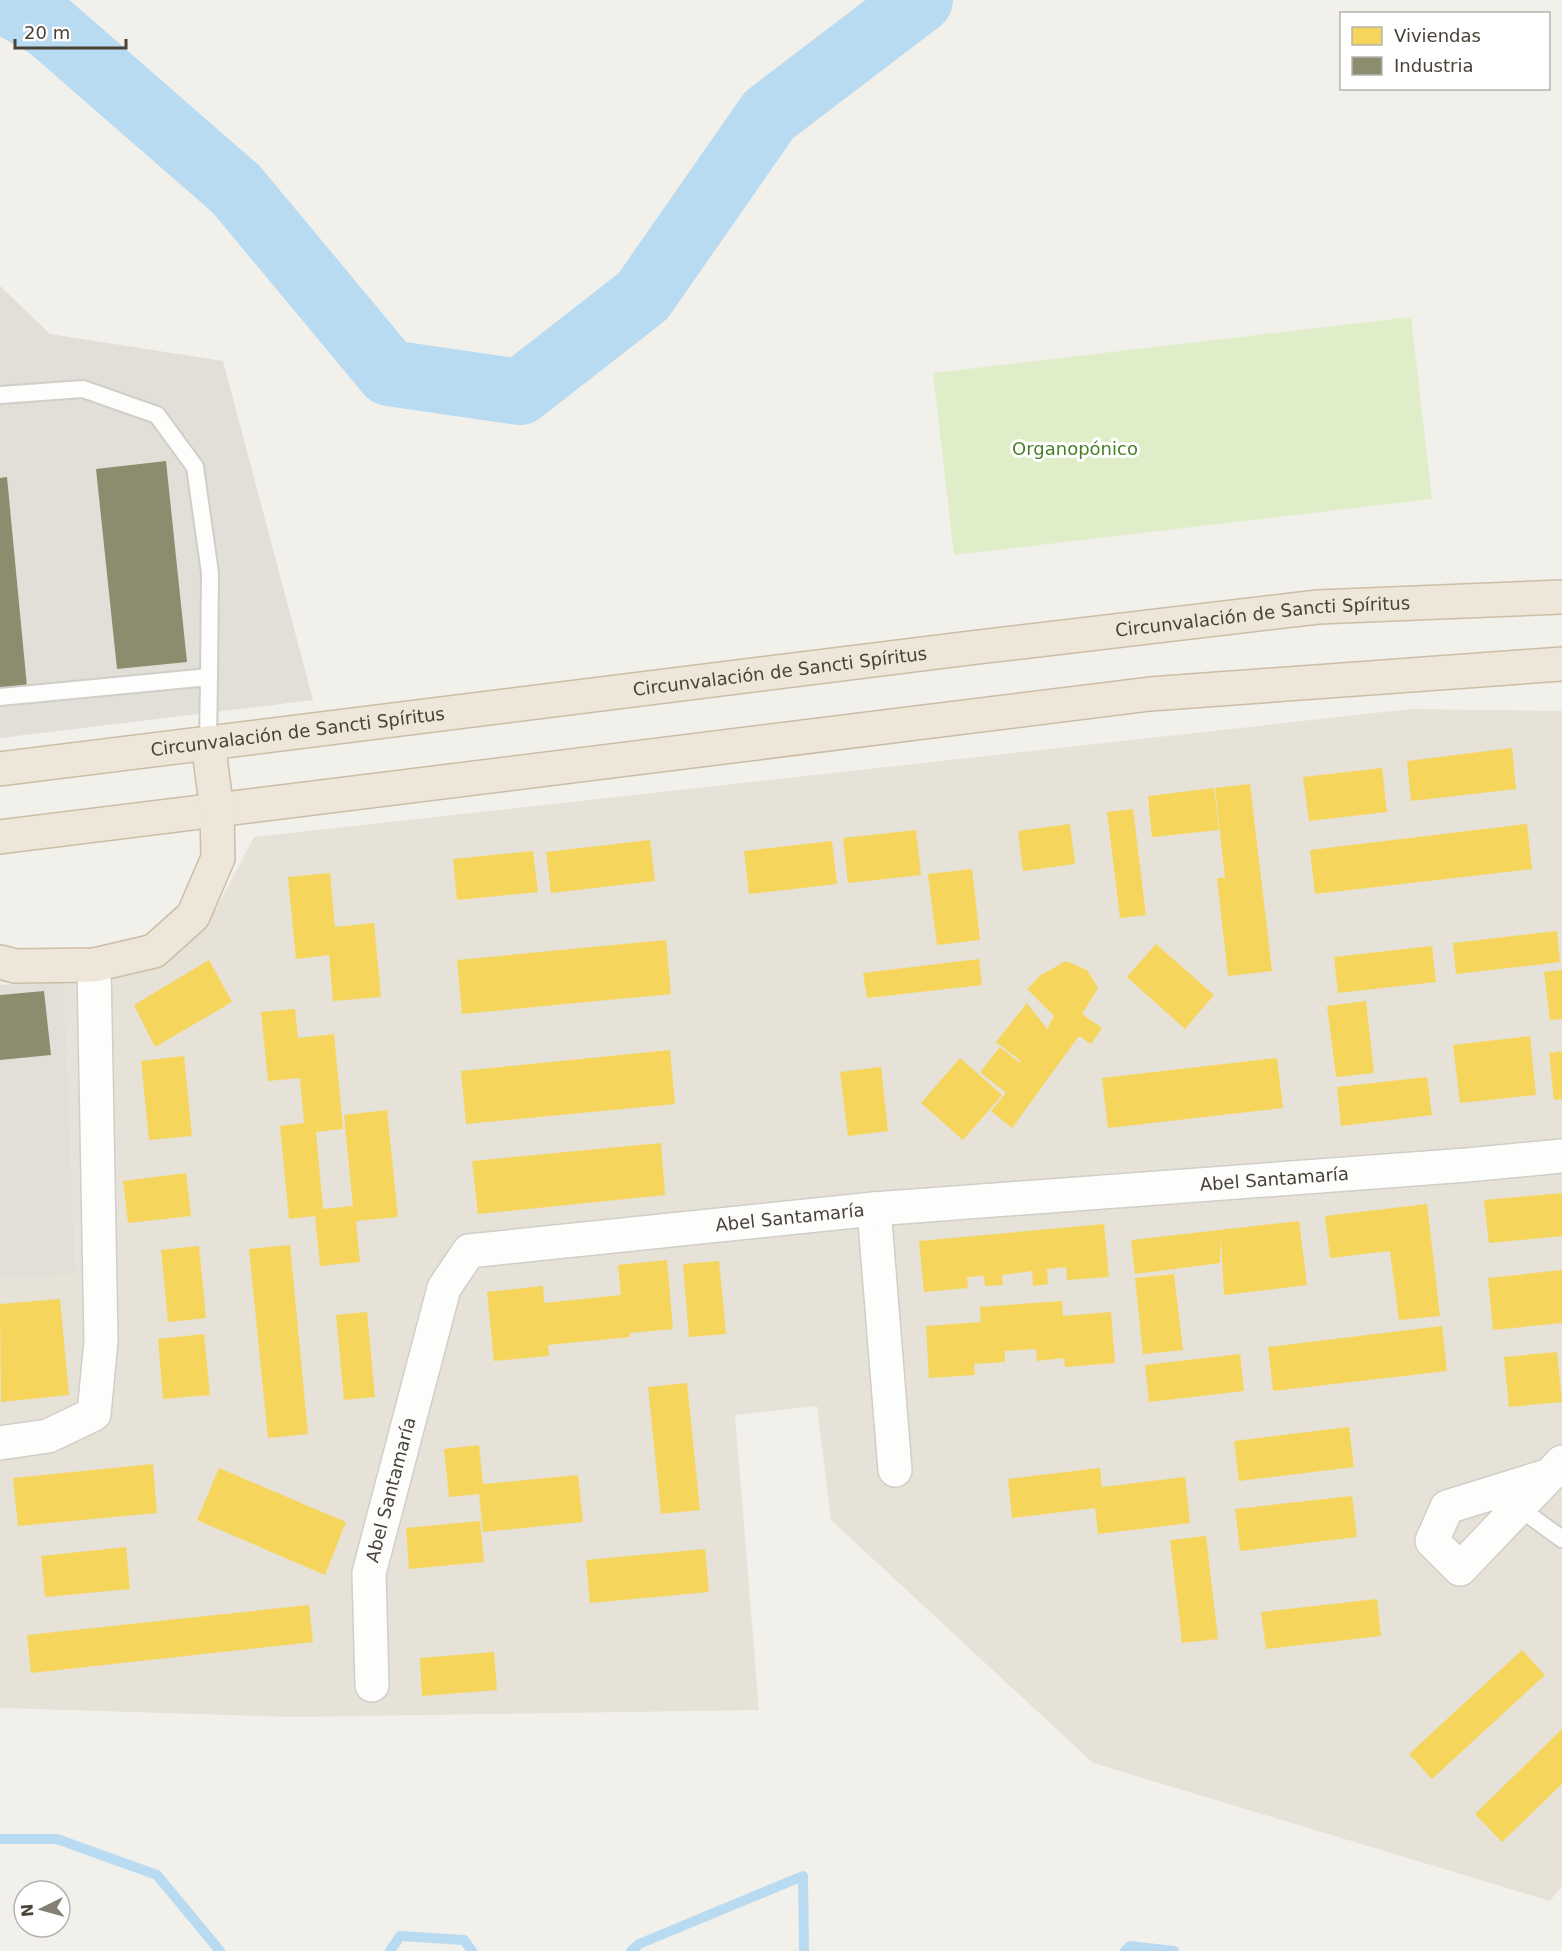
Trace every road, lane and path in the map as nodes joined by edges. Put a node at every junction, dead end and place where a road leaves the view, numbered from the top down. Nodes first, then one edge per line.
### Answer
1 (0, 395) edge
2 (1562, 597) edge
3 (1562, 664) edge
4 (209, 677) junction
5 (0, 697) edge
6 (208, 743) junction
7 (0, 769) edge
8 (217, 810) junction
9 (0, 837) edge
10 (0, 962) edge
11 (94, 965) junction
12 (1562, 1156) edge
13 (874, 1209) junction
14 (0, 1443) edge
15 (1556, 1468) edge
16 (895, 1470) dead end
17 (1518, 1507) junction
18 (1562, 1539) edge
19 (372, 1685) dead end

1 - 4 lane
2 - 6 highway, Circunvalación de Sancti Spíritus
3 - 8 highway
4 - 5 lane
4 - 6 lane
6 - 7 highway, Circunvalación de Sancti Spíritus
6 - 8 highway
8 - 9 highway
8 - 11 highway
10 - 11 highway
11 - 14 street
12 - 13 street, Abel Santamaría
13 - 16 street
13 - 19 street, Abel Santamaría
15 - 17 street
15 - 17 street
17 - 18 lane

